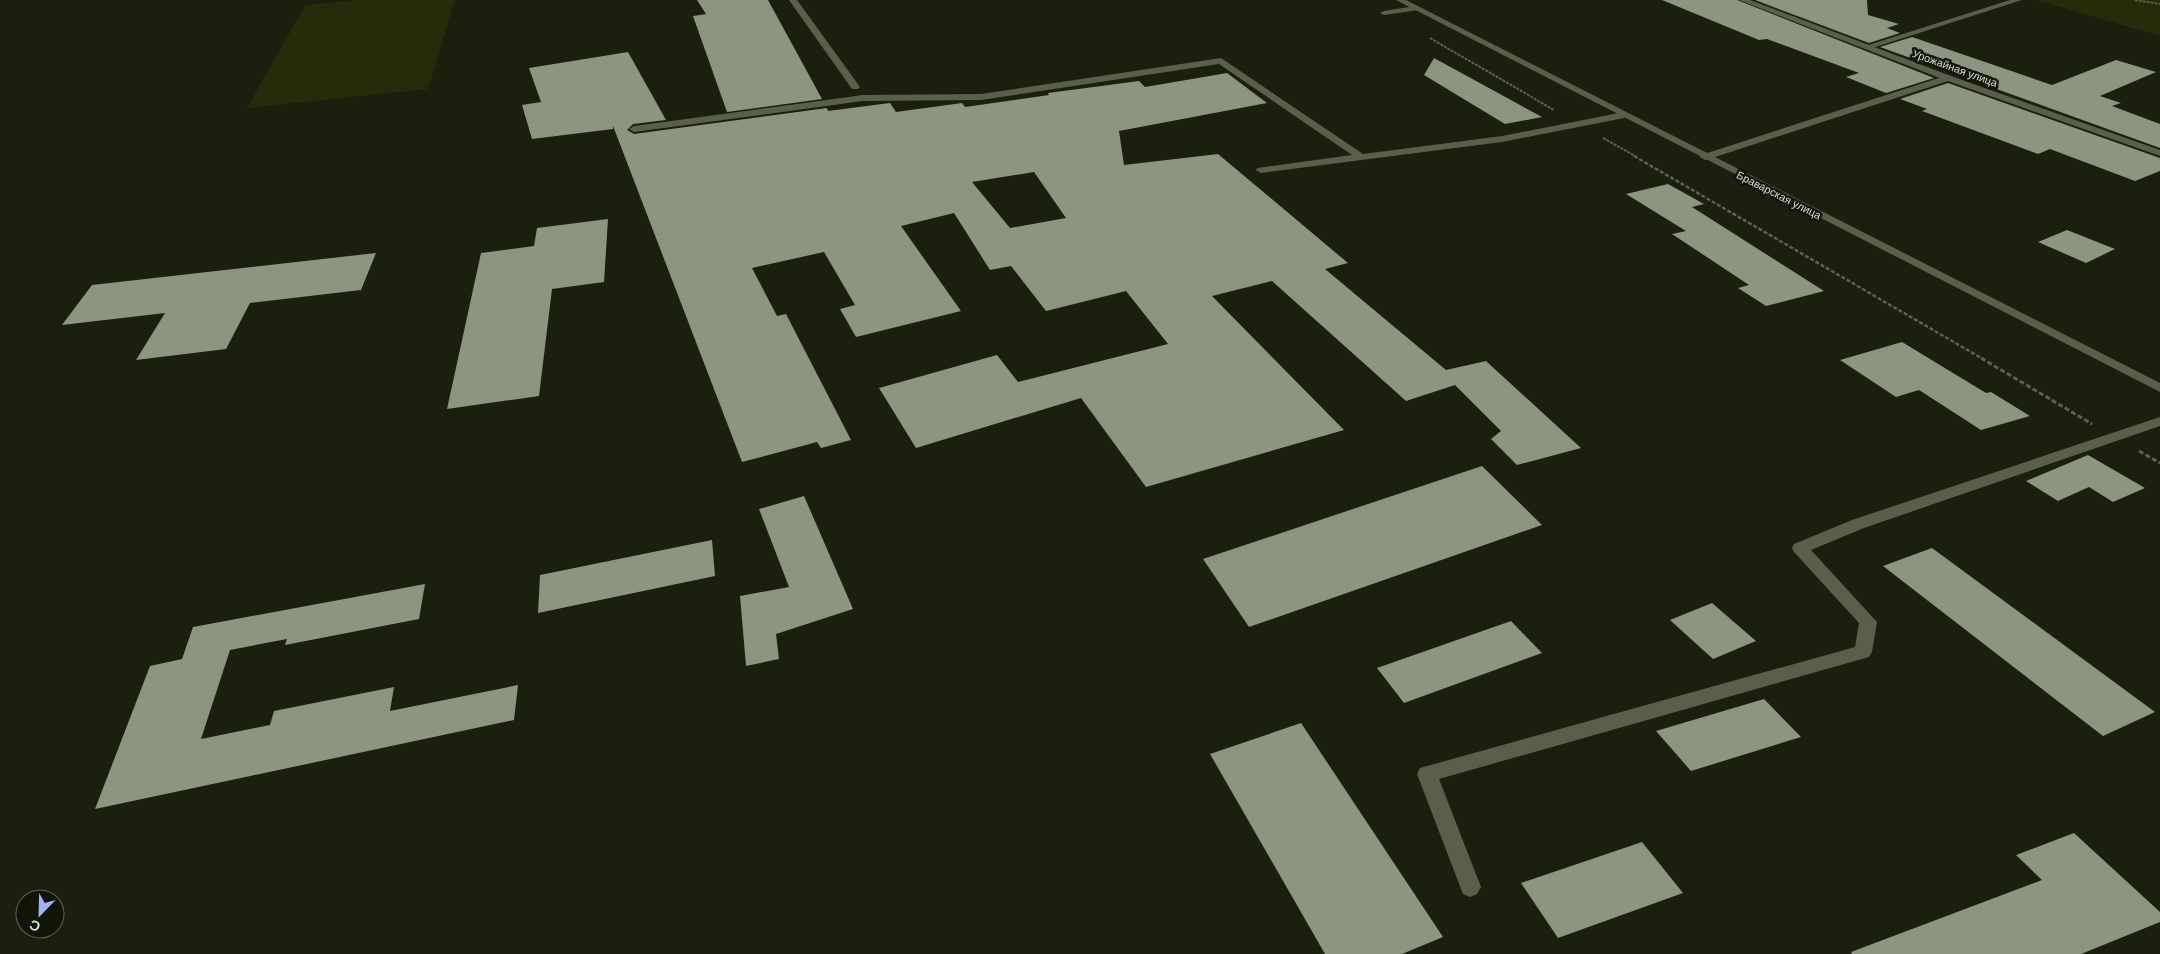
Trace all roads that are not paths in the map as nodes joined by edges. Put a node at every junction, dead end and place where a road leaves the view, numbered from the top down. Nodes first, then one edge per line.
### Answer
1 (793, 0) edge
2 (1400, 0) edge
3 (1743, 0) edge
4 (2018, 0) edge
5 (1415, 8) junction
6 (1384, 13) dead end
7 (1866, 47) junction
8 (1948, 78) junction
9 (854, 87) dead end
10 (1624, 115) junction
11 (634, 129) dead end
12 (2160, 153) edge
13 (1361, 157) junction
14 (1705, 157) junction
15 (1260, 170) dead end
16 (2160, 388) edge
17 (2160, 421) edge
18 (1470, 887) dead end

1 - 9 main road
2 - 5 main road, Браварская улица
3 - 7 main road, Урожайная улица
4 - 7 main road
5 - 6 main road
5 - 10 main road, Браварская улица
7 - 8 main road, Урожайная улица
8 - 12 main road, Урожайная улица
8 - 14 main road
10 - 13 main road
10 - 14 main road, Браварская улица
11 - 13 main road
13 - 15 main road
14 - 16 main road, Браварская улица
17 - 18 main road

